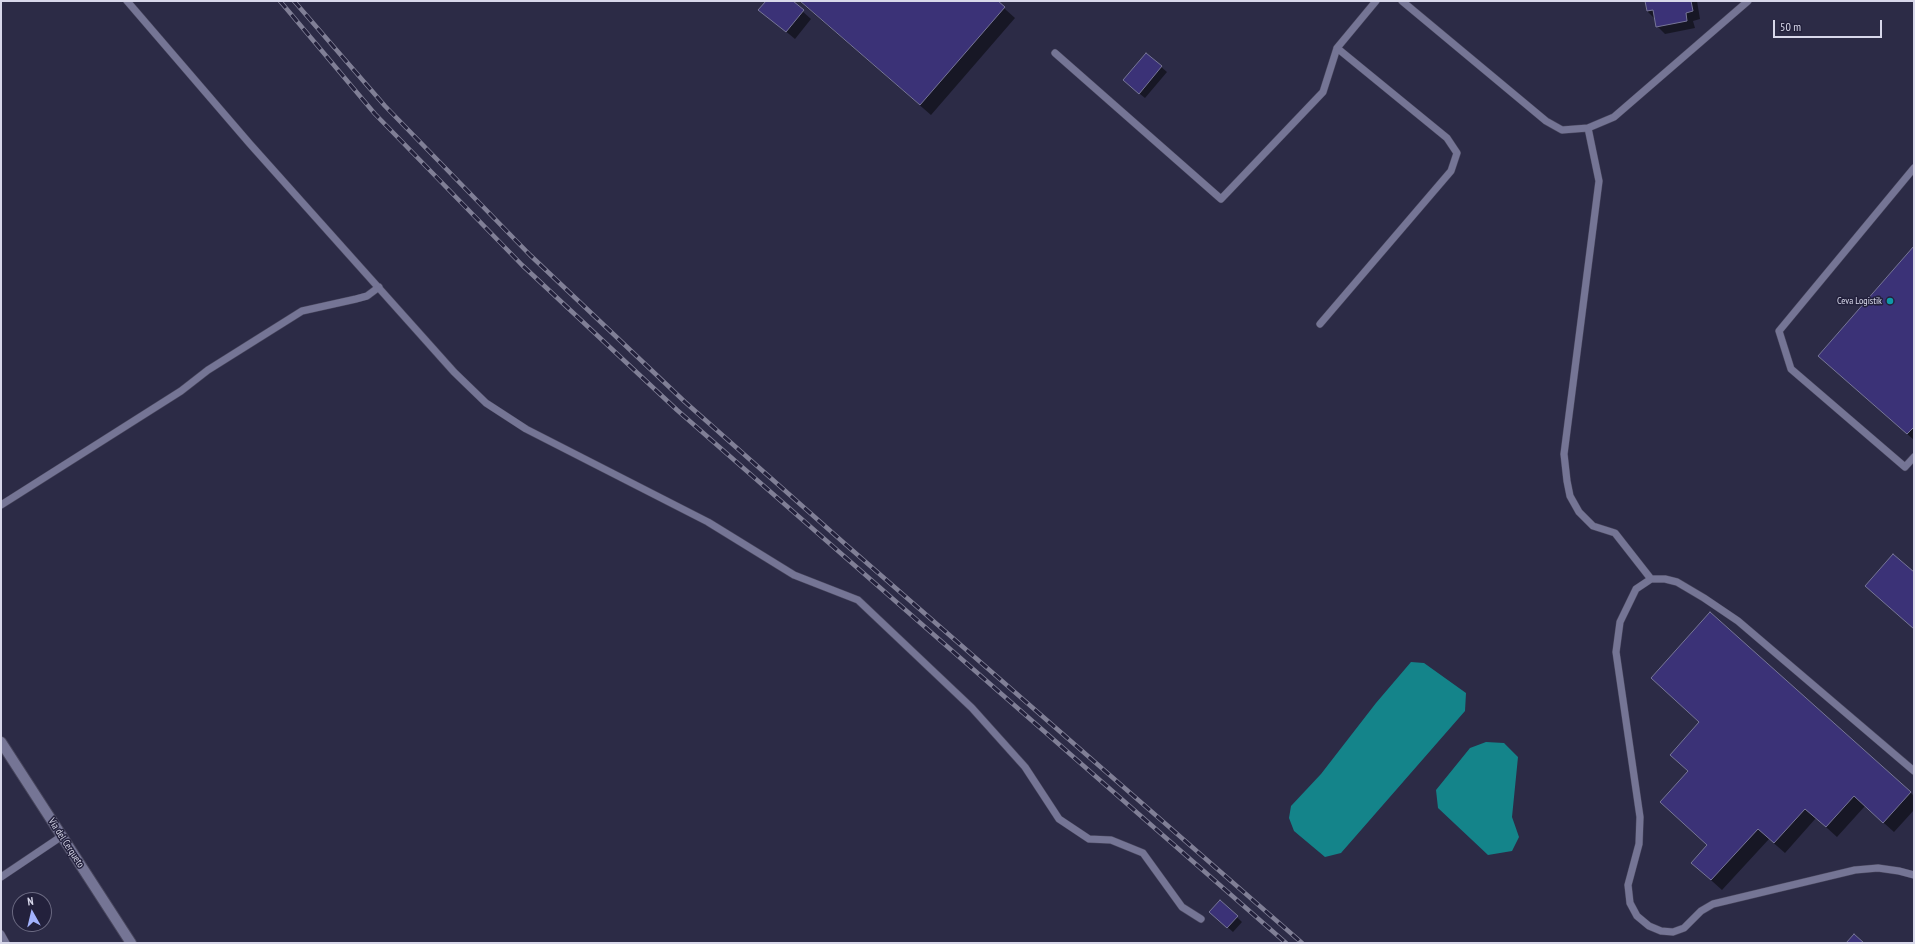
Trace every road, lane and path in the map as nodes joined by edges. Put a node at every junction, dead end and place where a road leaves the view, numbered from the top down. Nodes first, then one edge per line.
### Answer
1 (127, 1) edge
2 (1376, 1) edge
3 (1402, 1) edge
4 (1748, 1) edge
5 (1337, 48) junction
6 (1055, 53) dead end
7 (1588, 128) junction
8 (1914, 168) edge
9 (379, 287) junction
10 (1320, 324) dead end
11 (1914, 457) edge
12 (1, 505) edge
13 (1651, 579) junction
14 (1, 742) edge
15 (1914, 771) edge
16 (62, 836) junction
17 (1914, 875) edge
18 (1, 877) edge
19 (1201, 919) dead end
20 (1, 934) edge
21 (6, 943) edge
22 (131, 943) edge

1 - 9 lane
2 - 5 lane
3 - 7 lane
4 - 7 lane
5 - 6 lane
5 - 10 lane
7 - 13 lane
8 - 11 lane
9 - 12 lane
9 - 19 lane
13 - 15 lane
13 - 17 lane
14 - 16 street, Via del Cerqueto
16 - 18 lane
16 - 22 street, Via del Cerqueto
20 - 21 lane

